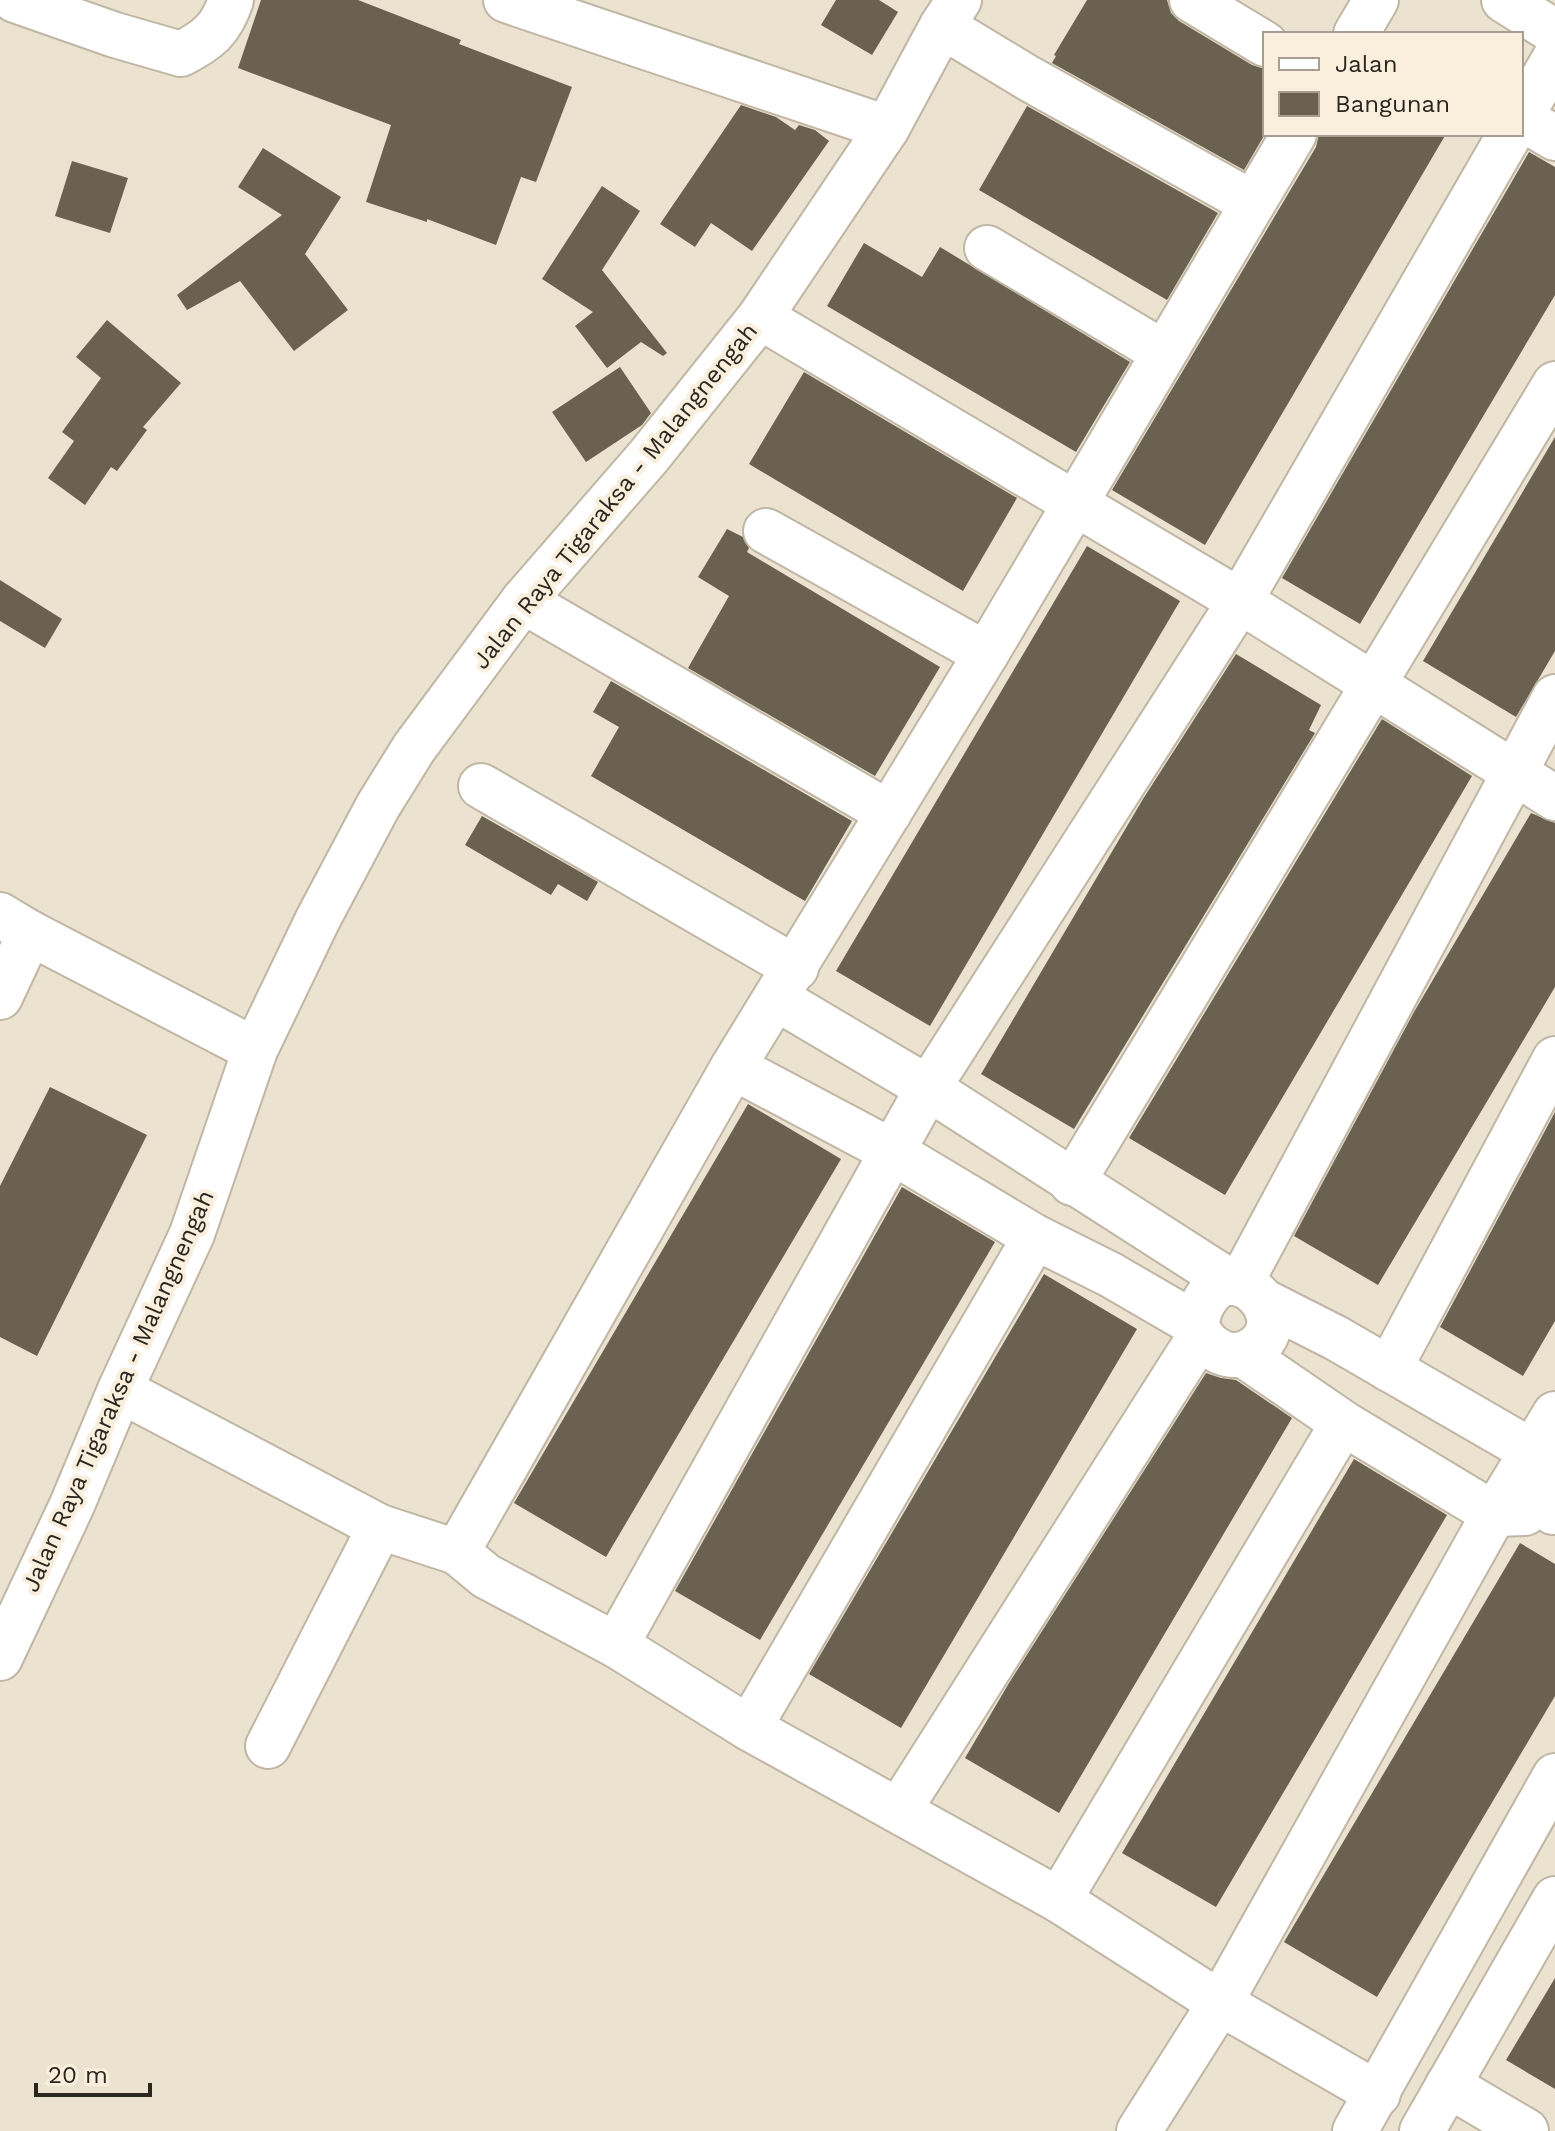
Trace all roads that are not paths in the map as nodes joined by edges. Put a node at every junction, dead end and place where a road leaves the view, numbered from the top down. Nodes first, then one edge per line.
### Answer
1 (15, 0) edge
2 (231, 0) edge
3 (506, 0) edge
4 (1192, 0) edge
5 (1504, 0) edge
6 (950, 13) edge
7 (1555, 32) edge
8 (1263, 43) edge
9 (1555, 58) edge
10 (1523, 114) edge
11 (1523, 118) edge
12 (887, 128) junction
13 (1293, 136) edge
14 (1509, 136) edge
15 (1555, 138) edge
16 (1252, 203) junction
17 (987, 248) dead end
18 (760, 317) junction
19 (1164, 353) junction
20 (1555, 384) edge
21 (1075, 505) junction
22 (766, 531) dead end
23 (523, 601) junction
24 (1240, 601) junction
25 (986, 654) junction
26 (1372, 684) junction
27 (1555, 697) edge
28 (1515, 773) junction
29 (481, 786) dead end
30 (1555, 798) edge
31 (889, 813) junction
32 (15, 924) edge
33 (786, 983) junction
34 (0, 997) edge
35 (255, 1050) junction
36 (1555, 1059) edge
37 (733, 1067) junction
38 (928, 1088) junction
39 (893, 1152) junction
40 (1072, 1183) junction
41 (1035, 1237) junction
42 (1246, 1290) junction
43 (1199, 1330) junction
44 (1244, 1355) junction
45 (1389, 1369) junction
46 (120, 1390) junction
47 (1555, 1414) edge
48 (1343, 1423) junction
49 (1533, 1452) junction
50 (1554, 1513) edge
51 (1494, 1514) junction
52 (380, 1527) junction
53 (457, 1552) junction
54 (4, 1641) edge
55 (616, 1645) junction
56 (749, 1728) junction
57 (268, 1746) dead end
58 (1555, 1776) edge
59 (899, 1810) junction
60 (1555, 1899) edge
61 (1059, 1900) junction
62 (1220, 2003) junction
63 (1448, 2085) junction
64 (1378, 2094) junction
65 (1139, 2131) edge
66 (1355, 2131) edge
67 (1422, 2131) edge
68 (1526, 2131) edge

1 - 2 street
3 - 12 street
4 - 8 street
5 - 7 street
6 - 12 street, Jalan Raya Tigaraksa - Malangnengah
6 - 16 street
9 - 10 street
11 - 15 street
12 - 18 street, Jalan Raya Tigaraksa - Malangnengah
13 - 16 street
14 - 24 street
16 - 19 street
17 - 19 street
18 - 21 street
18 - 23 street, Jalan Raya Tigaraksa - Malangnengah
19 - 21 street
20 - 26 street
21 - 24 street
21 - 25 street
22 - 25 street
23 - 31 street
23 - 35 street, Jalan Raya Tigaraksa - Malangnengah
24 - 26 street
24 - 38 street
25 - 31 street
26 - 28 street
26 - 40 street
27 - 28 street
28 - 30 street
28 - 42 street
29 - 33 street
31 - 33 street
32 - 34 street
32 - 35 street
33 - 37 street
33 - 38 street
35 - 46 street, Jalan Raya Tigaraksa - Malangnengah
36 - 45 street
37 - 39 street
37 - 53 street
38 - 39 street
38 - 40 street
39 - 41 street
39 - 55 street
40 - 42 street
41 - 43 street
41 - 56 street
42 - 43 street
42 - 44 street
42 - 45 street
43 - 44 street
43 - 59 street
44 - 48 street
45 - 49 street
46 - 52 street
46 - 54 street, Jalan Raya Tigaraksa - Malangnengah
47 - 49 street
48 - 51 street
48 - 61 street
49 - 50 street
49 - 51 street
50 - 51 street
51 - 62 street
52 - 53 street
52 - 57 street
53 - 55 street
55 - 56 street
56 - 59 street
58 - 64 street
59 - 61 street
60 - 63 street
61 - 62 street
62 - 64 street
62 - 65 street
63 - 67 street
63 - 68 street
64 - 66 street

